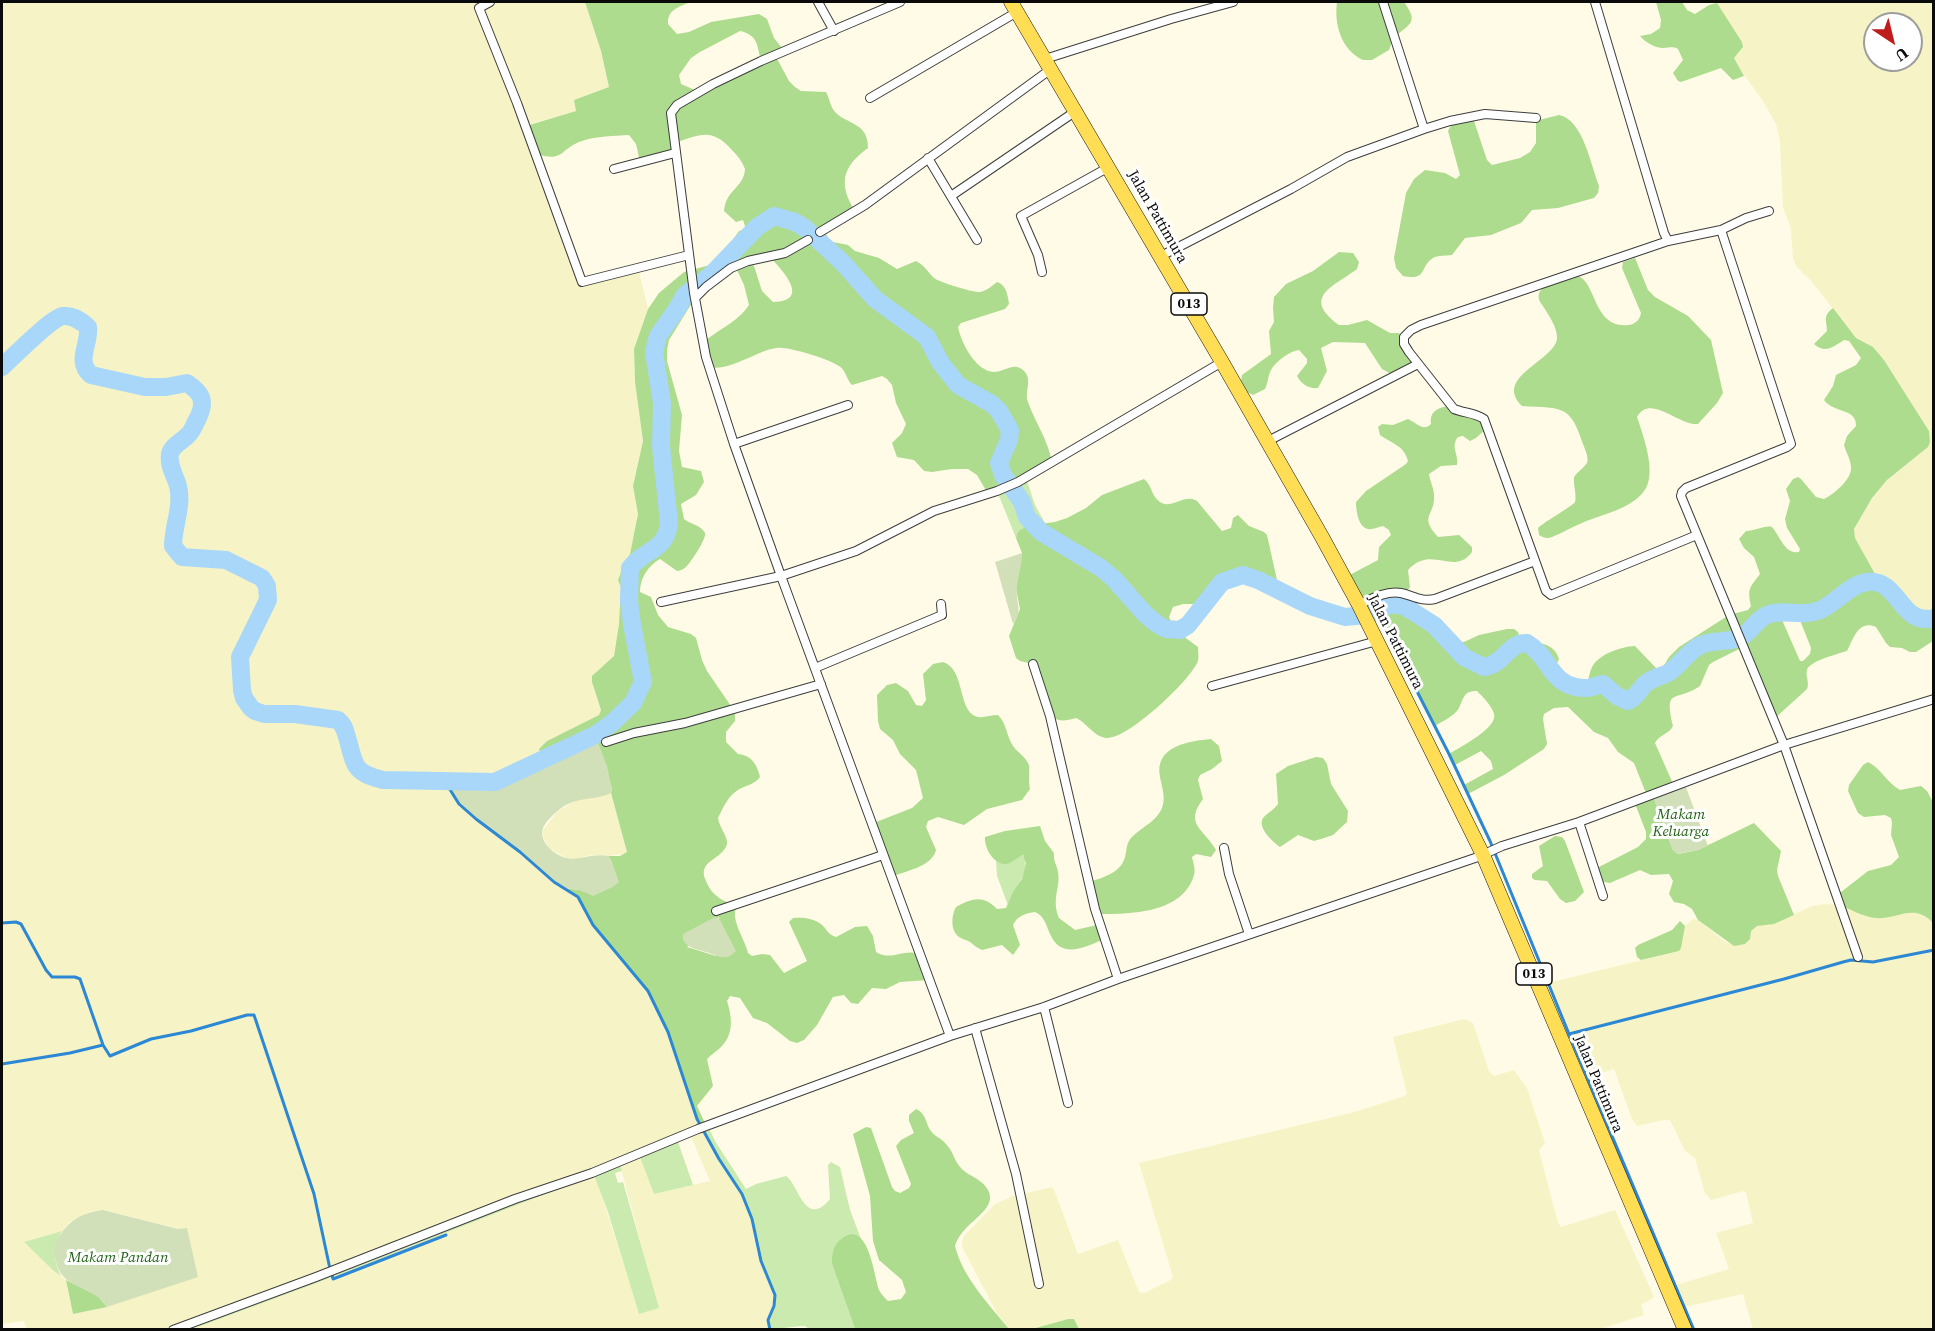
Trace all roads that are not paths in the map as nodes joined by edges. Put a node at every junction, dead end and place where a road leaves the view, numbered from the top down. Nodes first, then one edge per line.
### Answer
1 (490, 2) edge
2 (818, 2) edge
3 (900, 2) edge
4 (1233, 2) edge
5 (1383, 2) edge
6 (1595, 2) edge
7 (1215, 4) edge
8 (477, 5) edge
9 (1014, 7) edge
10 (834, 30) junction
11 (1048, 64) junction
12 (870, 98) dead end
13 (1076, 111) junction
14 (1536, 118) dead end
15 (1424, 129) junction
16 (675, 153) junction
17 (928, 158) junction
18 (1109, 167) junction
19 (614, 169) dead end
20 (951, 196) junction
21 (1769, 211) dead end
22 (1721, 230) junction
23 (820, 232) dead end
24 (808, 240) dead end
25 (977, 240) dead end
26 (1668, 241) junction
27 (689, 255) junction
28 (1161, 256) junction
29 (1042, 272) dead end
30 (695, 296) junction
31 (1222, 362) junction
32 (1418, 364) junction
33 (848, 405) dead end
34 (1268, 441) junction
35 (734, 444) junction
36 (1697, 534) junction
37 (1535, 561) junction
38 (781, 576) junction
39 (661, 602) dead end
40 (941, 604) dead end
41 (1360, 608) junction
42 (1377, 641) junction
43 (1033, 664) dead end
44 (815, 668) junction
45 (821, 684) junction
46 (1212, 686) dead end
47 (1934, 699) edge
48 (606, 742) dead end
49 (1784, 746) junction
50 (1579, 822) junction
51 (1224, 848) dead end
52 (1486, 853) junction
53 (883, 855) junction
54 (1603, 896) dead end
55 (716, 911) dead end
56 (1249, 934) junction
57 (1858, 957) dead end
58 (1118, 979) junction
59 (1044, 1007) junction
60 (975, 1028) junction
61 (951, 1036) junction
62 (1068, 1103) dead end
63 (1039, 1284) dead end
64 (173, 1329) edge
65 (1685, 1329) edge

1 - 8 street
2 - 10 street
3 - 10 street
4 - 7 street
5 - 15 street
6 - 26 street
7 - 11 street
8 - 27 street
9 - 11 main road, Jalan Pattimura / 013
9 - 12 street
10 - 16 street
11 - 13 main road, Jalan Pattimura / 013
11 - 17 street
13 - 18 main road, Jalan Pattimura / 013
13 - 20 street
14 - 15 street
15 - 28 street
16 - 19 street
16 - 27 street
17 - 20 street
17 - 23 street
18 - 28 main road, Jalan Pattimura / 013
18 - 29 street
20 - 25 street
21 - 22 street
22 - 26 street
22 - 36 street
24 - 30 street
26 - 32 street
27 - 30 street
28 - 31 main road, Jalan Pattimura / 013
30 - 35 street
31 - 34 main road, Jalan Pattimura / 013
31 - 38 street
32 - 34 street
32 - 37 street
33 - 35 street
34 - 41 main road, Jalan Pattimura / 013
35 - 38 street
36 - 37 street
36 - 49 street
37 - 41 street
38 - 39 street
38 - 44 street
40 - 44 street
41 - 42 main road, Jalan Pattimura / 013
42 - 46 street
42 - 52 main road, Jalan Pattimura / 013
43 - 58 street
44 - 45 street
45 - 48 street
45 - 53 street
47 - 49 street
49 - 50 street
49 - 57 street
50 - 52 street
50 - 54 street
51 - 56 street
52 - 56 street
52 - 65 main road, Jalan Pattimura / 013
53 - 55 street
53 - 61 street
56 - 58 street
58 - 59 street
59 - 60 street
59 - 62 street
60 - 61 street
60 - 63 street
61 - 64 street

